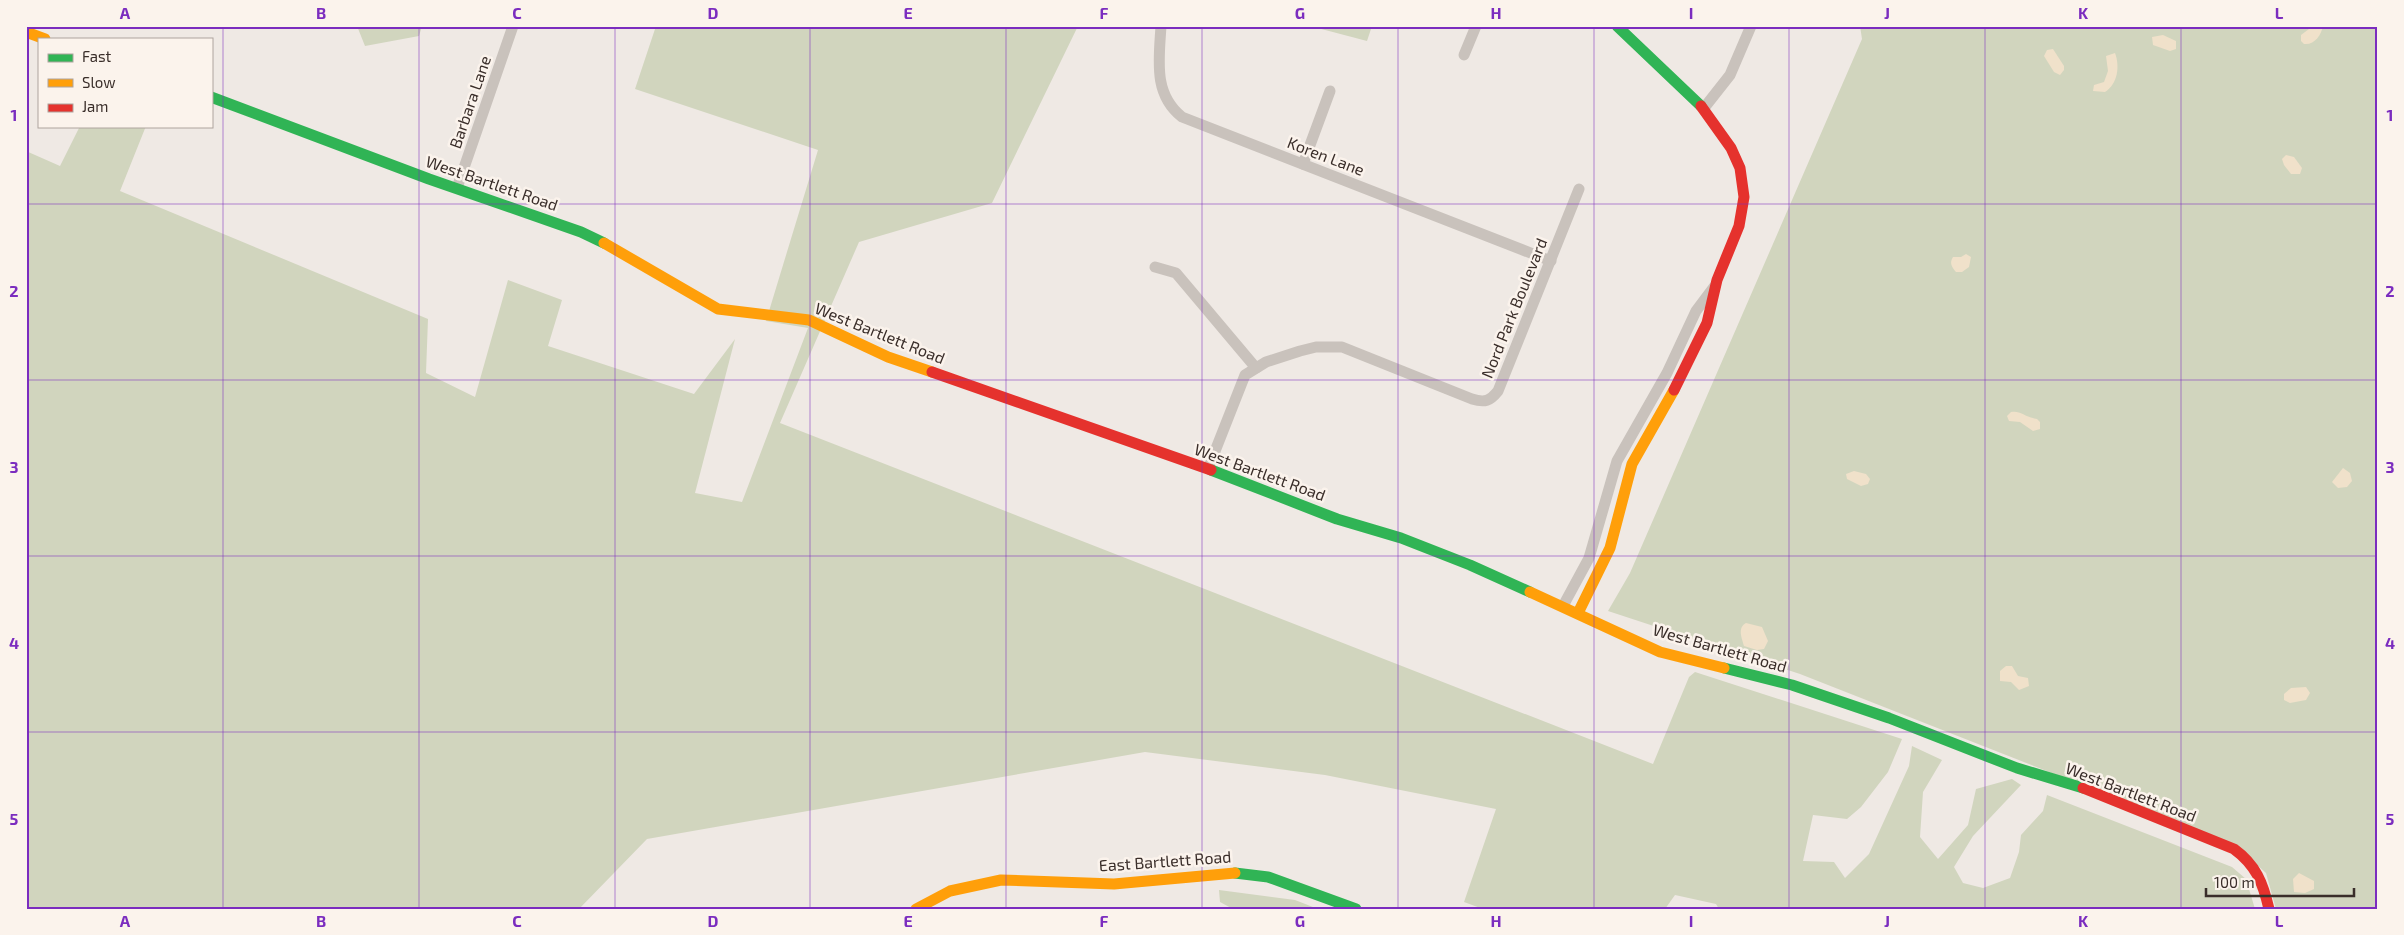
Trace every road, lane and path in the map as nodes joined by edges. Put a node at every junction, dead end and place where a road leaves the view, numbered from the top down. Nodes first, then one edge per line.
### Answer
1 (513, 26) edge
2 (1161, 26) edge
3 (1476, 26) edge
4 (1617, 26) edge
5 (1751, 26) edge
6 (26, 32) edge
7 (41, 38) edge
8 (1464, 55) dead end
9 (1330, 91) dead end
10 (212, 97) edge
11 (1704, 108) junction
12 (1303, 164) junction
13 (457, 188) junction
14 (1579, 190) dead end
15 (1550, 261) junction
16 (1155, 267) dead end
17 (1715, 286) junction
18 (1689, 325) junction
19 (1703, 332) junction
20 (1256, 368) junction
21 (1208, 470) junction
22 (1589, 558) junction
23 (1602, 566) junction
24 (1563, 606) junction
25 (1578, 613) junction
26 (916, 909) edge
27 (1356, 909) edge
28 (2269, 909) edge

1 - 13 street, Barbara Lane
2 - 12 street, Koren Lane
3 - 8 street
4 - 11 street
5 - 11 street
6 - 7 street
9 - 12 street
10 - 13 street, West Bartlett Road
11 - 17 street
12 - 15 street, Koren Lane
13 - 21 street, West Bartlett Road
14 - 15 street, Nord Park Boulevard
15 - 20 street, Nord Park Boulevard
16 - 20 street
17 - 18 street
17 - 19 street
18 - 19 street
18 - 22 street
19 - 23 street
20 - 21 street, Nord Park Boulevard
21 - 24 street, West Bartlett Road
22 - 23 street
22 - 24 street
23 - 25 street
24 - 25 street, West Bartlett Road
25 - 28 street, West Bartlett Road
26 - 27 street, East Bartlett Road

